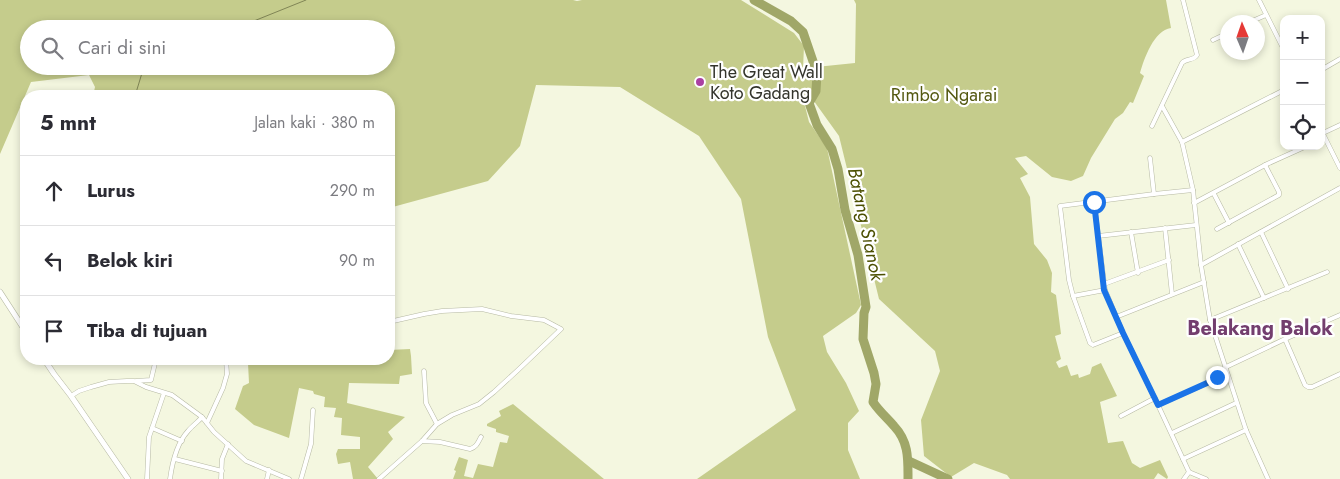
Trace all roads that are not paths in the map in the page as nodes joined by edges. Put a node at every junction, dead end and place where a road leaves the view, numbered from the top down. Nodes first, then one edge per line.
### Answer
1 (1183, 0) edge
2 (1259, 0) edge
3 (1266, 15) joint
4 (1220, 37) edge
5 (1213, 40) dead end
6 (1280, 42) edge
7 (1340, 59) edge
8 (1325, 68) edge
9 (1280, 92) edge
10 (1162, 106) junction
11 (1340, 124) edge
12 (1152, 126) dead end
13 (1325, 130) edge
14 (1182, 142) junction
15 (1325, 142) edge
16 (1298, 150) edge
17 (1150, 158) dead end
18 (1265, 165) junction
19 (1340, 168) edge
20 (1340, 188) edge
21 (1193, 190) junction
22 (1154, 194) junction
23 (1214, 194) junction
24 (1094, 202) junction
25 (1194, 204) junction
26 (1229, 223) junction
27 (1196, 225) junction
28 (1166, 228) junction
29 (1217, 229) dead end
30 (1131, 232) junction
31 (1261, 232) junction
32 (1098, 236) junction
33 (1238, 244) junction
34 (1169, 260) junction
35 (1201, 265) junction
36 (1327, 272) dead end
37 (1138, 273) junction
38 (1204, 282) junction
39 (1104, 284) junction
40 (1288, 289) junction
41 (1104, 290) junction
42 (0, 292) edge
43 (1172, 294) junction
44 (1073, 296) junction
45 (1264, 298) junction
46 (1340, 315) edge
47 (1116, 317) junction
48 (1210, 320) junction
49 (395, 321) edge
50 (20, 323) edge
51 (1123, 333) junction
52 (1285, 339) junction
53 (48, 365) edge
54 (155, 365) edge
55 (226, 365) edge
56 (1226, 367) junction
57 (424, 371) dead end
58 (1340, 374) edge
59 (134, 381) junction
60 (164, 393) junction
61 (71, 396) junction
62 (1155, 398) junction
63 (1236, 403) junction
64 (1158, 405) junction
65 (313, 410) dead end
66 (1121, 416) dead end
67 (202, 417) junction
68 (207, 423) junction
69 (437, 424) junction
70 (152, 428) junction
71 (1246, 430) junction
72 (1172, 434) junction
73 (481, 438) dead end
74 (182, 440) junction
75 (422, 441) junction
76 (228, 444) junction
77 (175, 459) junction
78 (1183, 459) junction
79 (270, 470) junction
80 (222, 471) junction
81 (1189, 472) junction
82 (128, 479) edge
83 (147, 479) edge
84 (170, 479) edge
85 (221, 479) edge
86 (267, 479) edge
87 (289, 479) edge
88 (300, 479) edge
89 (379, 479) edge
90 (1184, 479) edge
91 (1206, 479) edge
92 (1268, 479) edge

1 - 10 street
2 - 3 street
3 - 6 street
4 - 5 street
7 - 8 street
9 - 14 street
10 - 12 street
10 - 14 street
11 - 13 street
14 - 21 street
15 - 19 street
16 - 18 street
17 - 22 street
18 - 23 street
18 - 26 street
20 - 31 street
21 - 22 street
21 - 25 street
22 - 24 street
23 - 25 street
23 - 26 street
24 - 32 street
24 - 44 street
25 - 27 street
26 - 29 street
27 - 28 street
27 - 35 street
28 - 30 street
28 - 34 street
30 - 32 street
30 - 37 street
31 - 33 street
31 - 40 street
32 - 39 street
33 - 35 street
33 - 45 street
34 - 37 street
34 - 43 street
35 - 38 street
36 - 40 street
37 - 39 street
38 - 43 street
38 - 48 street
39 - 41 street
40 - 45 street
41 - 44 street
41 - 47 street
42 - 50 street
43 - 47 street
44 - 51 street
45 - 48 street
46 - 52 street
47 - 51 street
48 - 56 street
49 - 69 street
51 - 62 street
52 - 56 street
52 - 58 street
53 - 61 street
54 - 59 street
55 - 68 street
56 - 63 street
56 - 64 street
57 - 69 street
59 - 60 street
59 - 61 street
60 - 67 street
60 - 70 street
61 - 82 street
62 - 64 street
62 - 66 street
63 - 71 street
63 - 72 street
64 - 72 street
65 - 88 street
67 - 68 street
67 - 74 street
68 - 76 street
69 - 75 street
70 - 74 street
70 - 83 street
71 - 78 street
71 - 92 street
72 - 78 street
73 - 75 street
74 - 77 street
75 - 89 street
76 - 79 street
76 - 80 street
77 - 80 street
77 - 84 street
78 - 81 street
79 - 86 street
79 - 87 street
80 - 85 street
81 - 90 street
81 - 91 street

